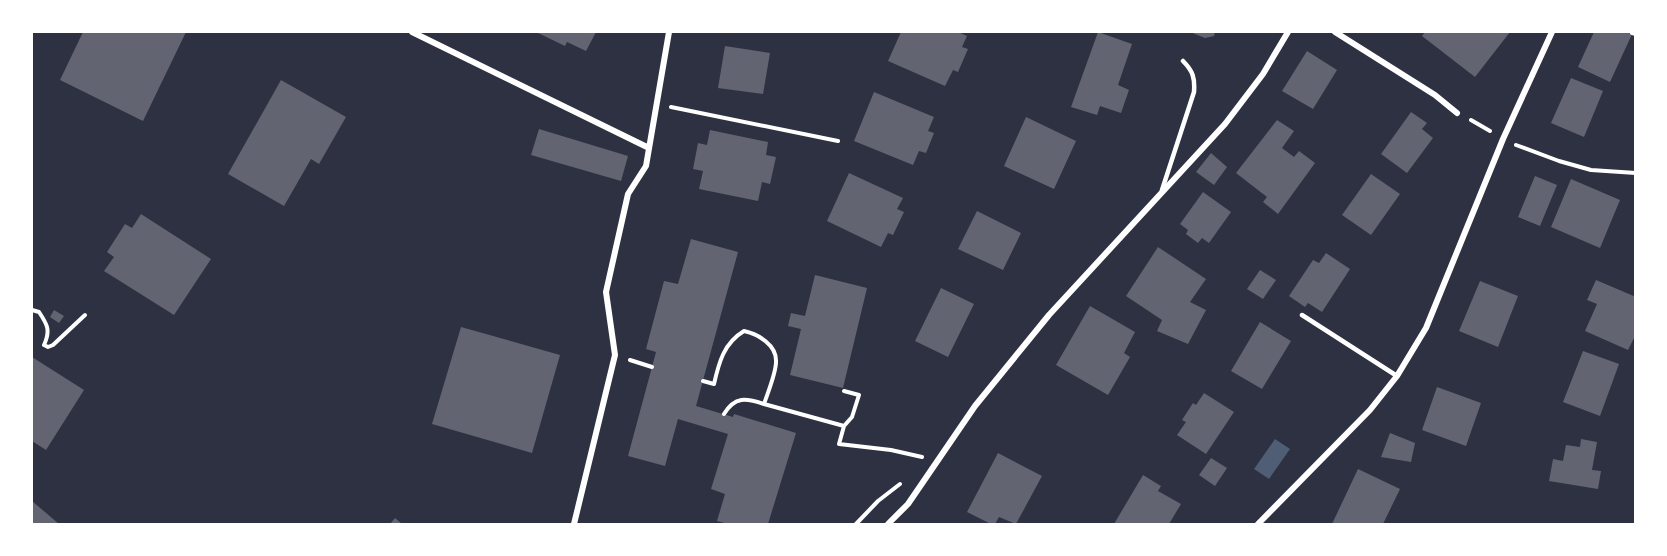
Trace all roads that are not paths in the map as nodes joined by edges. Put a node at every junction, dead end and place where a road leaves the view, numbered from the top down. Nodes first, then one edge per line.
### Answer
1 (412, 32) edge
2 (669, 32) edge
3 (1288, 32) edge
4 (1335, 32) edge
5 (1552, 32) edge
6 (1183, 61) dead end
7 (1457, 113) dead end
8 (649, 148) junction
9 (1162, 190) junction
10 (1302, 315) dead end
11 (1397, 376) junction
12 (574, 525) edge
13 (888, 525) edge
14 (1258, 525) edge

1 - 8 street
2 - 8 street
3 - 9 street
4 - 7 street
5 - 11 street
6 - 9 lane
8 - 12 street
9 - 13 street
10 - 11 lane
11 - 14 street

